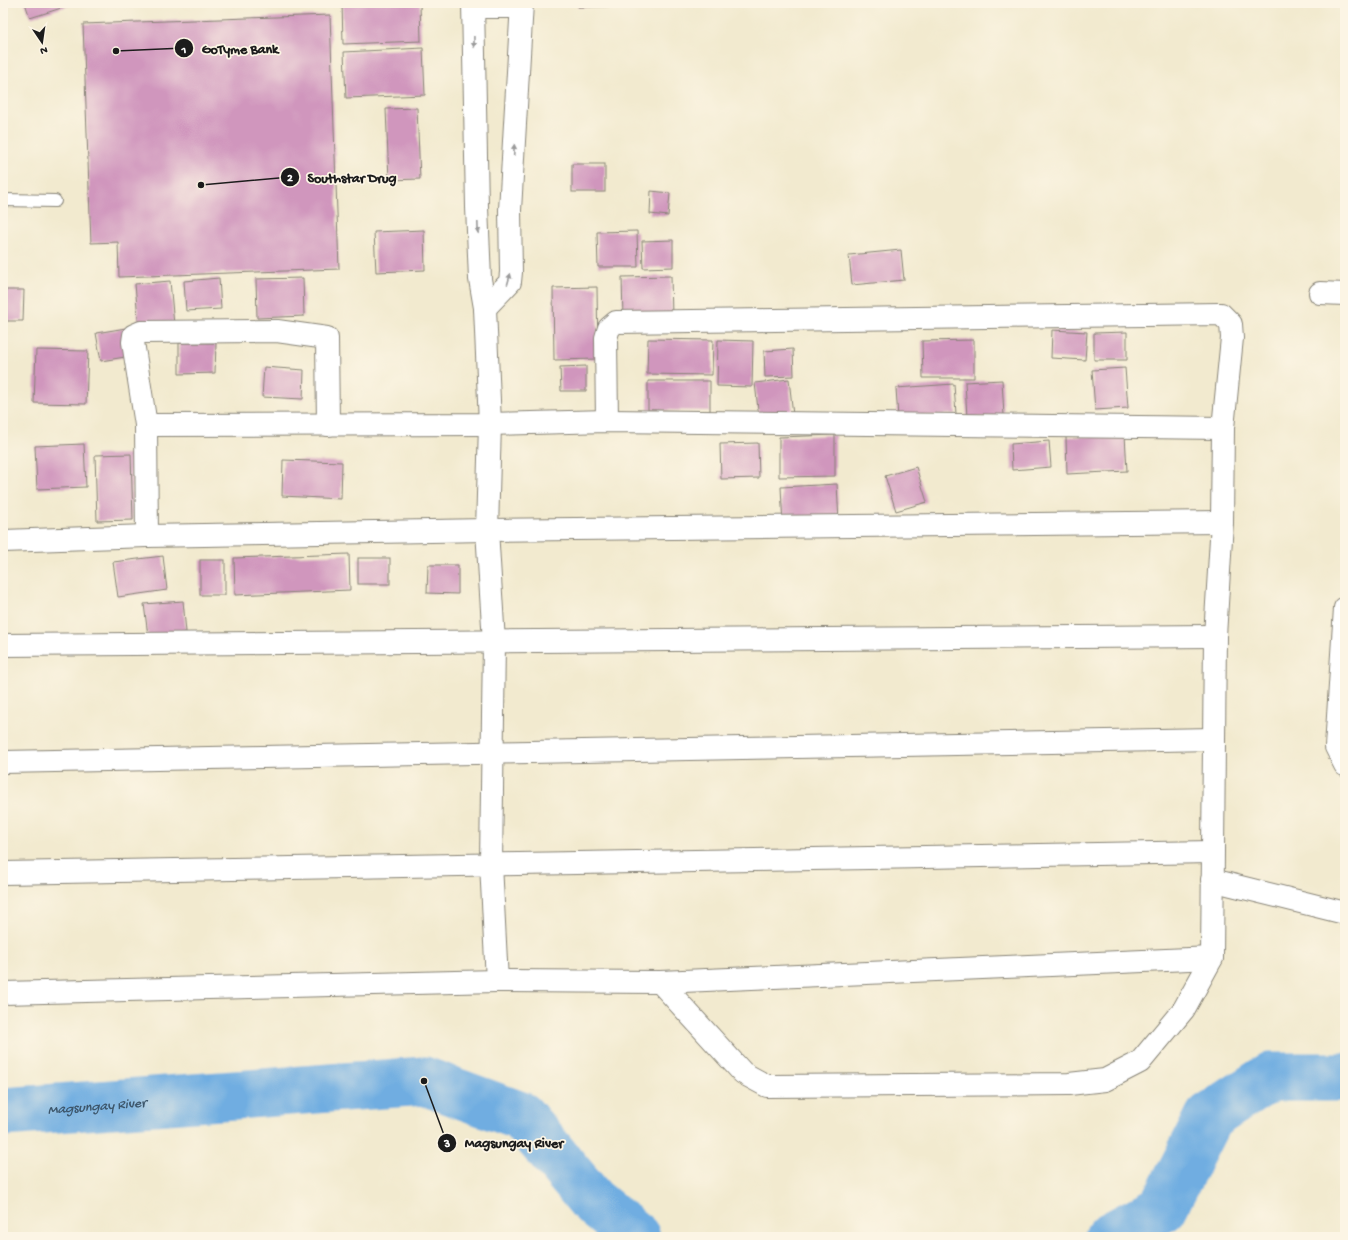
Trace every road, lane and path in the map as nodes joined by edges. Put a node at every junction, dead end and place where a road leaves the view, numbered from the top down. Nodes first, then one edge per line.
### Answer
1 (474, 5) edge
2 (521, 5) edge
3 (3, 200) edge
4 (55, 201) dead end
5 (477, 206) junction
6 (510, 210) junction
7 (1320, 293) dead end
8 (1345, 294) edge
9 (485, 308) junction
10 (608, 421) junction
11 (490, 424) junction
12 (146, 425) junction
13 (328, 425) junction
14 (1223, 428) junction
15 (1222, 522) junction
16 (487, 530) junction
17 (146, 536) junction
18 (3, 541) edge
19 (1345, 608) edge
20 (1215, 636) junction
21 (494, 642) junction
22 (3, 645) edge
23 (1214, 739) junction
24 (492, 751) junction
25 (3, 762) edge
26 (1345, 765) edge
27 (1212, 852) junction
28 (491, 864) junction
29 (3, 873) edge
30 (1212, 880) junction
31 (1345, 914) edge
32 (1212, 958) junction
33 (497, 981) junction
34 (660, 982) junction
35 (3, 993) edge

1 - 2 street
1 -> 5 street
6 -> 2 street
3 - 4 lane
5 - 6 street
5 -> 9 street
9 -> 6 street
7 - 8 street
9 - 11 street
10 - 11 street
10 - 14 street
10 - 14 street
11 - 13 street
11 - 16 street
12 - 13 street
12 - 13 street
12 - 17 street
14 - 15 street
15 - 16 street
15 - 20 street
16 - 17 street
16 - 21 street
17 - 18 street
19 - 26 street
20 - 21 street
20 - 23 street
21 - 22 street
21 - 24 street
23 - 24 street
23 - 27 street
24 - 25 street
24 - 28 street
27 - 28 street
27 - 30 street
28 - 29 street
28 - 33 street
30 - 31 street
30 - 32 street
32 - 34 street
32 - 34 street
33 - 34 street
33 - 35 street

